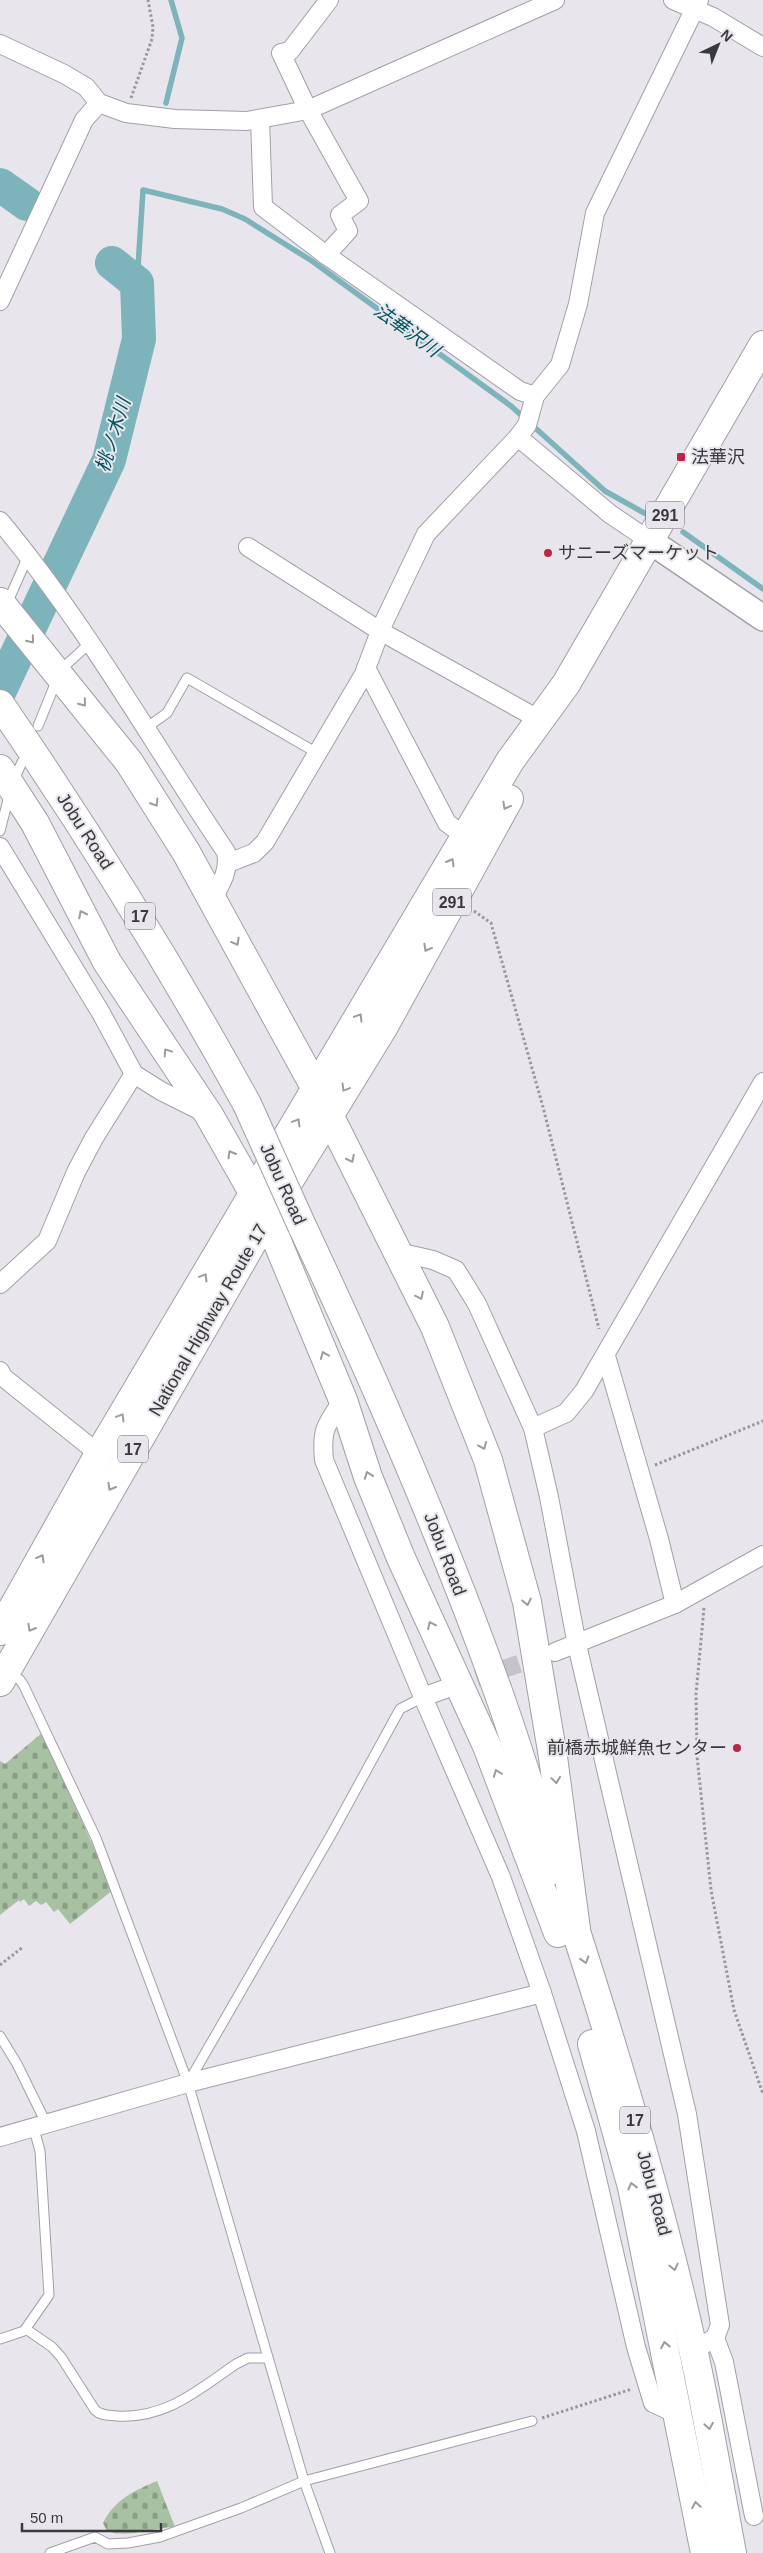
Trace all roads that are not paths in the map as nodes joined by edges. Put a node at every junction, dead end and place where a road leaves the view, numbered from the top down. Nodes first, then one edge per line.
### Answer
1 (329, 0) edge
2 (555, 0) edge
3 (673, 0) edge
4 (696, 5) edge
5 (0, 44) edge
6 (763, 47) edge
7 (99, 103) junction
8 (308, 110) junction
9 (260, 119) junction
10 (326, 255) junction
11 (0, 300) edge
12 (763, 345) edge
13 (535, 396) junction
14 (518, 437) junction
15 (0, 521) edge
16 (650, 541) junction
17 (248, 547) dead end
18 (31, 560) junction
19 (7, 605) edge
20 (763, 618) edge
21 (380, 631) junction
22 (92, 642) junction
23 (366, 668) junction
24 (58, 671) junction
25 (566, 684) junction
26 (0, 704) edge
27 (540, 720) junction
28 (146, 728) junction
29 (317, 753) junction
30 (16, 764) edge
31 (0, 831) edge
32 (466, 837) junction
33 (0, 847) edge
34 (228, 863) junction
35 (212, 900) junction
36 (134, 1074) junction
37 (763, 1082) edge
38 (316, 1089) junction
39 (209, 1115) junction
40 (329, 1115) junction
41 (254, 1193) junction
42 (267, 1217) junction
43 (398, 1252) junction
44 (0, 1284) edge
45 (606, 1356) junction
46 (0, 1372) edge
47 (343, 1400) junction
48 (533, 1428) junction
49 (99, 1454) junction
50 (763, 1555) edge
51 (675, 1604) junction
52 (0, 1631) edge
53 (576, 1644) junction
54 (555, 1652) tunnel mouth
55 (3, 1677) edge
56 (444, 1689) tunnel mouth
57 (423, 1697) junction
58 (567, 1931) junction
59 (542, 1992) junction
60 (0, 2036) edge
61 (188, 2083) junction
62 (40, 2127) junction
63 (0, 2137) edge
64 (26, 2329) junction
65 (0, 2339) edge
66 (704, 2344) junction
67 (267, 2358) junction
68 (679, 2415) junction
69 (532, 2421) road end
70 (304, 2481) junction
71 (754, 2516) dead end
72 (50, 2553) edge
73 (330, 2553) edge
74 (705, 2553) edge
75 (732, 2553) edge

1 - 8 street
2 - 8 street
3 - 4 street
4 - 6 street
4 - 13 street
5 - 7 street
7 - 9 street
7 - 11 street
8 - 9 street
8 - 10 street
9 - 10 street
10 - 13 street
12 - 16 highway, 291
13 - 14 street
14 - 16 street
14 - 21 street
15 - 18 street
16 - 20 main road
16 - 25 highway, 291
17 - 21 street
18 - 19 lane
18 - 22 street
19 -> 24 highway
21 - 23 street
21 - 27 street
22 - 24 lane
22 - 28 street
23 - 29 street
23 - 32 street
24 - 30 lane
24 -> 35 highway
25 - 27 highway, 291
25 -> 40 highway, 291
26 - 30 highway, Jobu Road / 17
27 - 32 highway, 291
28 - 29 lane
28 - 34 street
29 - 34 street
30 - 31 lane
39 -> 30 highway
30 - 58 highway, Jobu Road / 17, bridge
38 -> 32 highway, 291
33 - 36 street
34 - 35 street
35 -> 38 highway
36 - 39 street
36 - 44 street
37 - 45 street
38 - 40 highway
41 -> 38 highway, 17
41 -> 39 highway
40 - 42 highway, National Highway Route 17 / 17
40 -> 43 highway
41 - 42 highway
49 -> 41 highway, National Highway Route 17 / 17
47 -> 42 highway
42 -> 55 highway, National Highway Route 17 / 17
43 - 48 street
43 -> 58 highway
45 - 48 street
45 - 51 street
46 - 49 street
47 - 57 street
58 -> 47 highway
48 - 53 street
52 -> 49 highway, National Highway Route 17 / 17
50 - 51 street
51 - 53 street
53 - 54 street
53 - 66 street
55 - 61 lane
56 - 57 street
57 - 59 street
57 - 61 lane
58 -> 66 highway, Jobu Road / 17
68 -> 58 highway, Jobu Road / 17
59 - 61 street
59 - 68 street
60 - 62 lane
61 - 62 street
61 - 67 lane
62 - 63 street
62 - 64 lane
64 - 65 lane
64 - 67 lane
66 - 71 street
66 -> 75 highway, Jobu Road / 17
67 - 70 lane
74 -> 68 highway, Jobu Road / 17
69 - 70 lane
70 - 72 lane
70 - 73 lane

